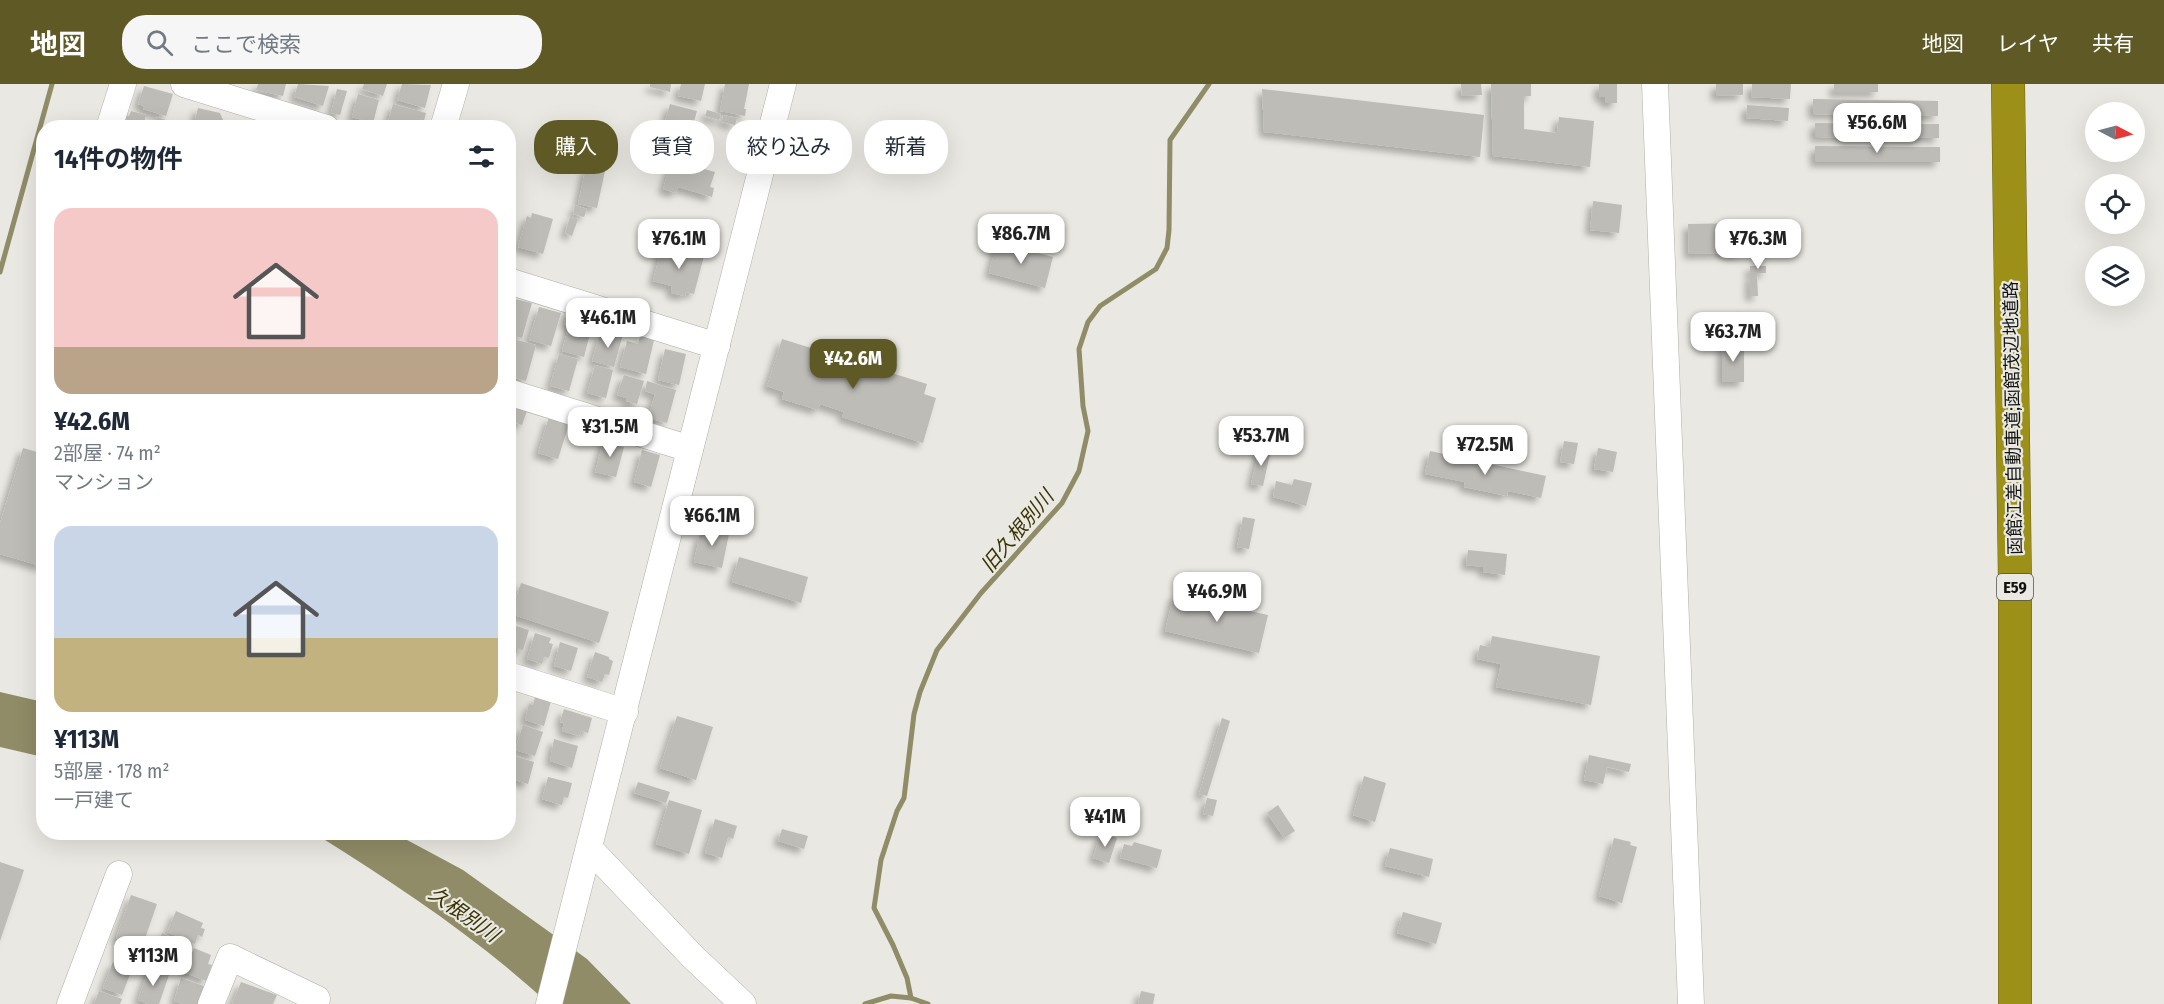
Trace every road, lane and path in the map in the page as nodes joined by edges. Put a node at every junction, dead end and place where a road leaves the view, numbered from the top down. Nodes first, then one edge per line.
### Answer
1 (123, 84) edge
2 (184, 84) edge
3 (456, 84) edge
4 (783, 84) edge
5 (1655, 84) edge
6 (2008, 84) edge
7 (112, 120) edge
8 (300, 120) edge
9 (445, 120) edge
10 (516, 283) edge
11 (717, 346) junction
12 (516, 395) edge
13 (690, 449) junction
14 (516, 678) edge
15 (625, 712) junction
16 (590, 849) junction
17 (119, 874) dead end
18 (70, 1004) edge
19 (212, 1004) edge
20 (315, 1004) edge
21 (549, 1004) edge
22 (743, 1004) edge
23 (1691, 1004) edge
24 (2015, 1004) edge

1 - 7 street
2 - 8 street
3 - 9 street
4 - 11 street
5 - 23 street
6 - 24 highway, 函館江差自動車道;函館茂辺地道路 / E59
10 - 11 street
11 - 13 street
12 - 13 street
13 - 15 street
14 - 15 street
15 - 16 street
16 - 21 street
16 - 22 street
17 - 18 street
19 - 20 street

